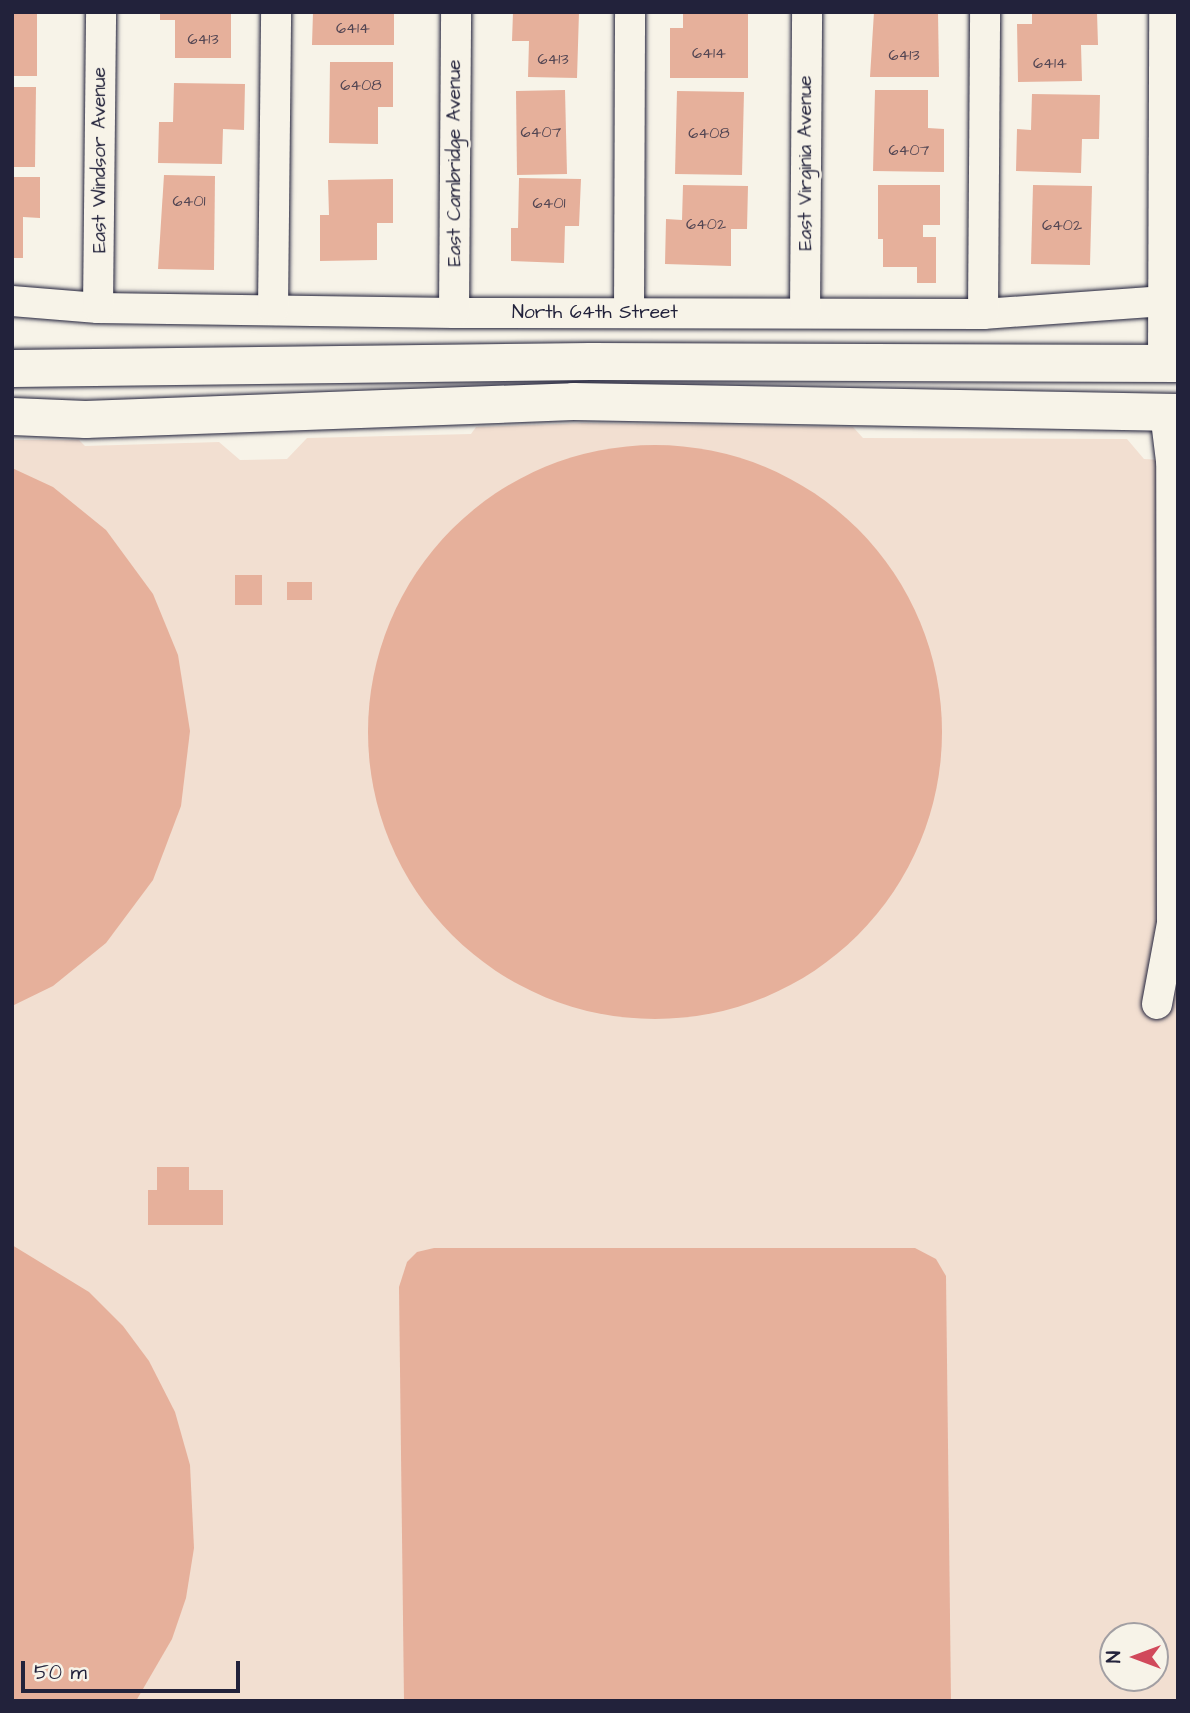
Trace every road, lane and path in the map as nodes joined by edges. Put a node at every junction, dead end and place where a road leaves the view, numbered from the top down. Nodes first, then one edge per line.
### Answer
1 (101, 12) edge
2 (276, 12) edge
3 (456, 12) edge
4 (631, 12) edge
5 (807, 12) edge
6 (985, 12) edge
7 (1164, 12) edge
8 (1170, 300) edge
9 (12, 301) edge
10 (98, 307) junction
11 (273, 310) junction
12 (454, 313) junction
13 (629, 313) junction
14 (805, 313) junction
15 (983, 314) junction
16 (1171, 363) edge
17 (26, 369) edge
18 (1172, 412) edge
19 (25, 417) edge
20 (1157, 1004) dead end

1 - 10 street, East Windsor Avenue
2 - 11 street
3 - 12 street, East Cambridge Avenue
4 - 13 street
5 - 14 street, East Virginia Avenue
6 - 15 street
7 - 8 street
8 - 15 street, North 64th Street
8 - 16 street
9 - 10 street, North 64th Street
10 - 11 street, North 64th Street
11 - 12 street, North 64th Street
12 - 13 street, North 64th Street
13 - 14 street, North 64th Street
14 - 15 street, North 64th Street
16 - 17 main road
16 - 18 main road
17 - 19 main road
18 - 19 main road
18 - 20 street

